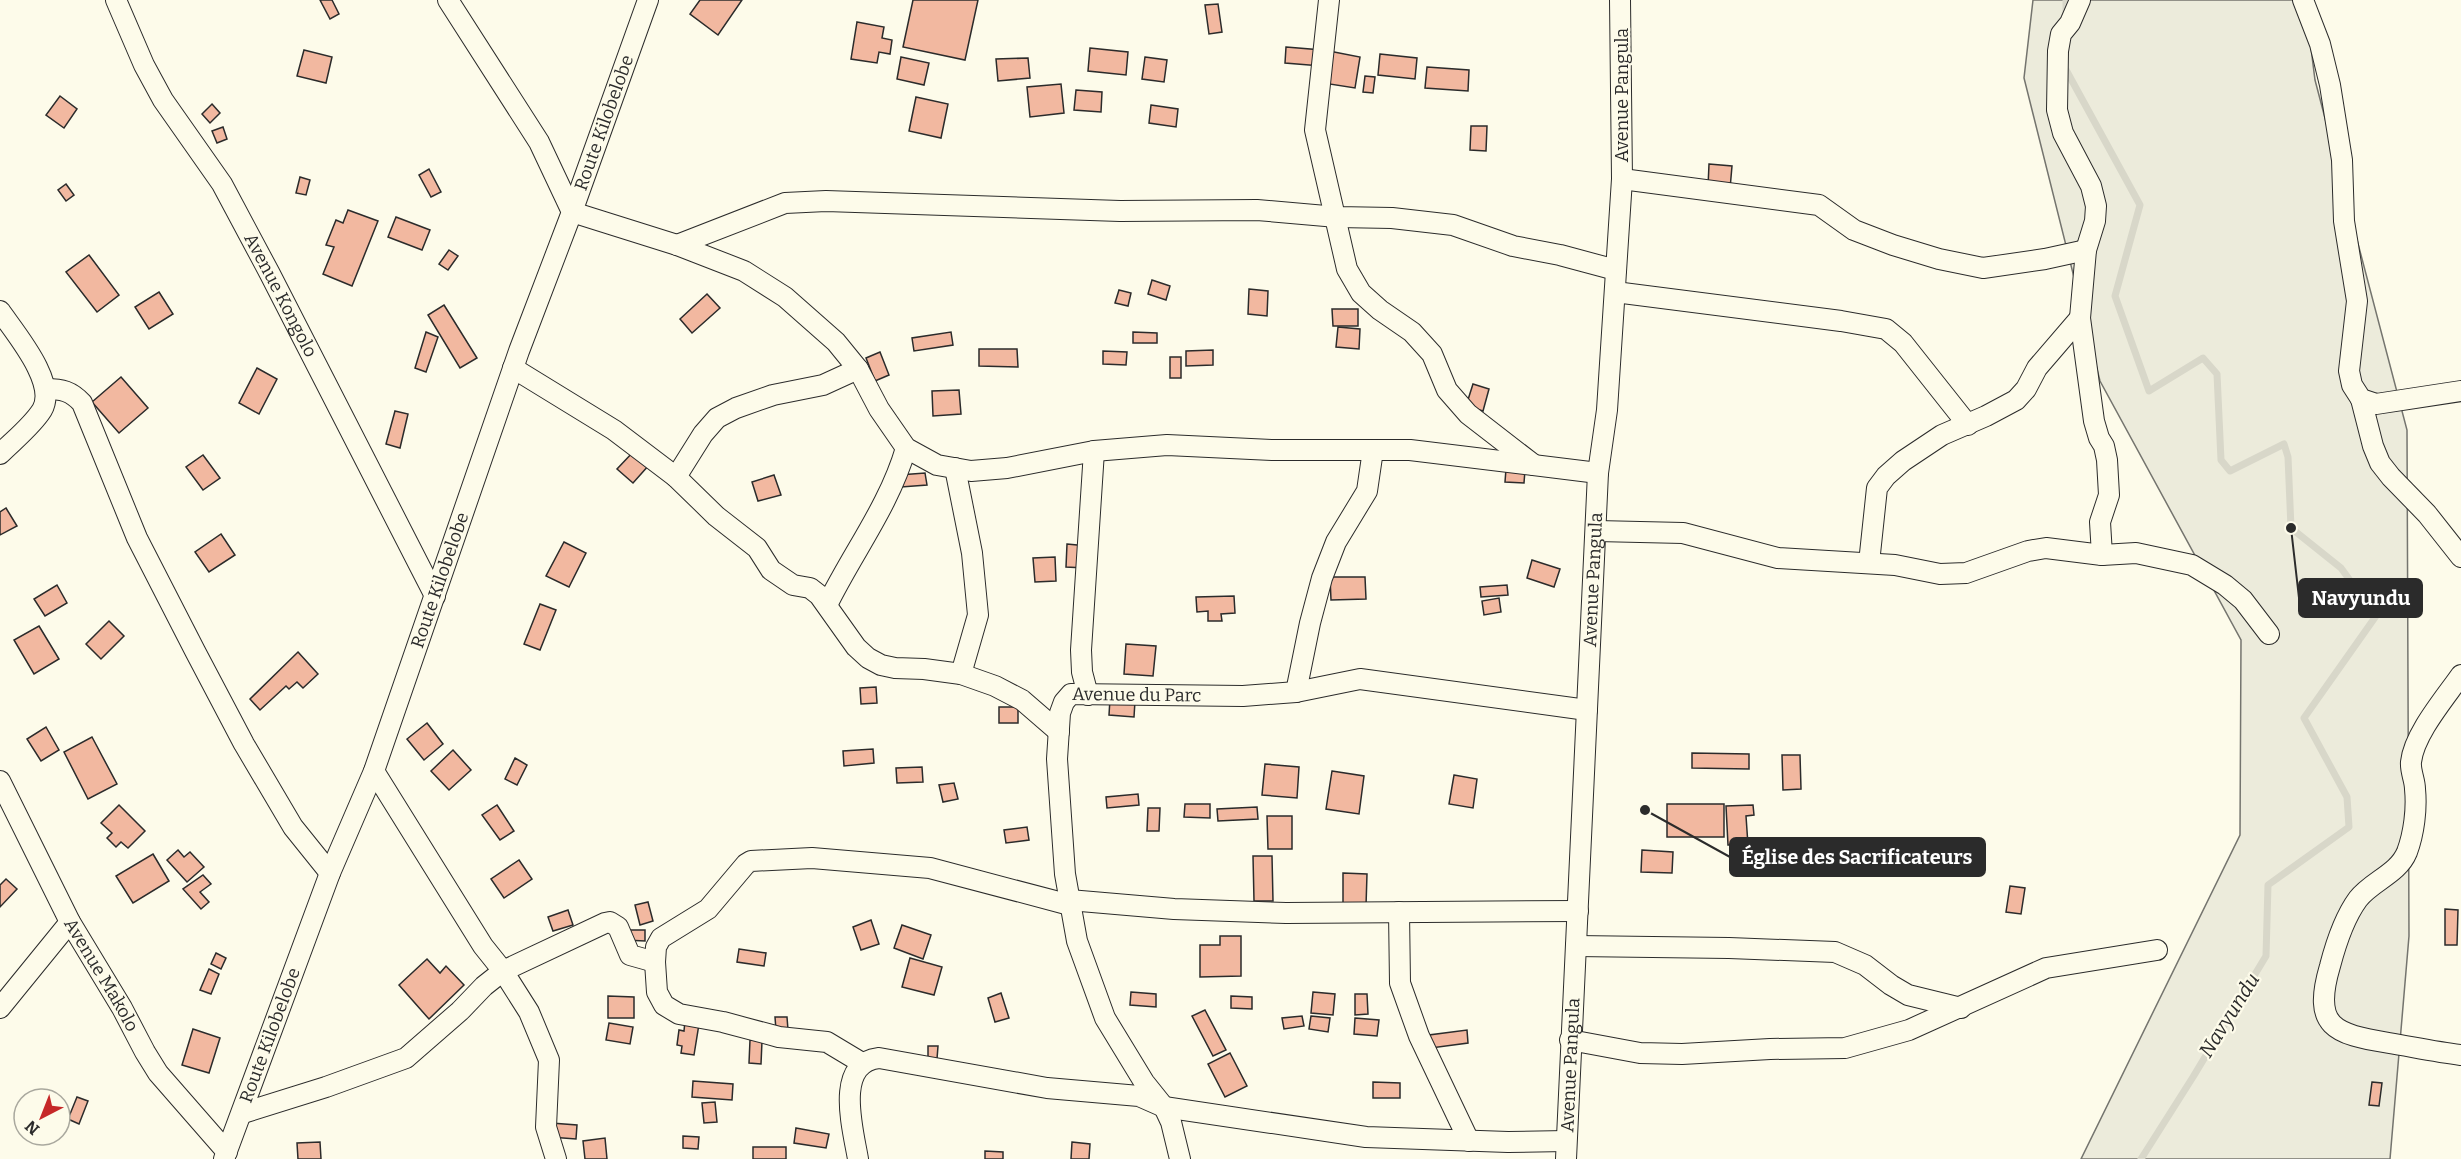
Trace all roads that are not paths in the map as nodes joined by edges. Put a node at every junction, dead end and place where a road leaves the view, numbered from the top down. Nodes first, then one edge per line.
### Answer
1 (116, 0) edge
2 (448, 0) edge
3 (648, 0) edge
4 (1329, 0) edge
5 (1620, 0) edge
6 (2080, 0) edge
7 (2303, 0) edge
8 (1622, 179) junction
9 (572, 212) junction
10 (1337, 217) junction
11 (676, 245) junction
12 (2086, 250) junction
13 (1616, 270) junction
14 (1615, 292) junction
15 (0, 311) edge
16 (2080, 318) junction
17 (513, 368) junction
18 (858, 369) junction
19 (46, 389) junction
20 (2461, 391) edge
21 (2361, 399) junction
22 (1968, 425) junction
23 (906, 448) junction
24 (1373, 450) junction
25 (1094, 451) junction
26 (0, 454) edge
27 (1534, 465) junction
28 (955, 468) junction
29 (1598, 473) junction
30 (676, 477) junction
31 (1597, 531) junction
32 (2102, 555) junction
33 (2461, 557) edge
34 (1869, 563) junction
35 (435, 596) junction
36 (826, 605) junction
37 (2269, 633) dead end
38 (961, 674) junction
39 (2461, 675) edge
40 (1296, 692) junction
41 (1088, 695) junction
42 (1587, 710) junction
43 (1059, 732) junction
44 (374, 771) junction
45 (0, 781) edge
46 (330, 873) junction
47 (1069, 902) junction
48 (1578, 911) junction
49 (1400, 912) junction
50 (70, 922) junction
51 (1576, 946) junction
52 (2157, 950) dead end
53 (655, 962) junction
54 (503, 970) junction
55 (0, 1008) edge
56 (1961, 1008) junction
57 (1570, 1040) junction
58 (2461, 1055) edge
59 (862, 1063) junction
60 (1164, 1107) junction
61 (243, 1113) junction
62 (1469, 1141) junction
63 (1566, 1150) edge
64 (225, 1156) edge
65 (556, 1159) edge
66 (858, 1159) edge
67 (1180, 1159) edge

1 - 35 street, Avenue Kongolo
2 - 9 street
3 - 9 street, Route Kilobelobe
4 - 10 street
5 - 8 street, Avenue Pangula
6 - 12 street
7 - 21 street
8 - 12 street
8 - 13 street, Avenue Pangula
9 - 11 street
9 - 17 street, Route Kilobelobe
10 - 11 street
10 - 13 street
10 - 27 street
11 - 18 street
12 - 16 street
13 - 14 street, Avenue Pangula
14 - 22 street
14 - 29 street, Avenue Pangula
15 - 19 street
16 - 22 street
16 - 32 street
17 - 30 street
17 - 35 street, Route Kilobelobe
18 - 23 street
18 - 30 street
19 - 26 street
19 - 46 street
20 - 21 street
21 - 33 street
22 - 34 street
23 - 28 street
23 - 36 street
24 - 25 street
24 - 27 street
24 - 40 street
25 - 28 street
25 - 41 street
27 - 29 street
28 - 38 street
29 - 31 street, Avenue Pangula
30 - 36 street
31 - 34 street
31 - 42 street, Avenue Pangula
32 - 34 street
32 - 37 street
35 - 44 street, Route Kilobelobe
36 - 38 street
38 - 43 street
39 - 58 street
40 - 41 street, Avenue du Parc
40 - 42 street, Avenue du Parc
41 - 43 street, Avenue du Parc
42 - 48 street, Avenue Pangula
43 - 47 street, Avenue du Parc
44 - 46 street, Route Kilobelobe
44 - 54 street
45 - 50 street, Avenue Makolo
46 - 61 street, Route Kilobelobe
47 - 49 street
47 - 53 street
47 - 60 street, Avenue du Parc
48 - 49 street
48 - 51 street, Avenue Pangula
49 - 62 street
50 - 55 street
50 - 64 street, Avenue Makolo
51 - 56 street
51 - 57 street, Avenue Pangula
52 - 56 street
53 - 54 street
53 - 59 street
54 - 61 street
54 - 65 street
56 - 57 street
57 - 63 street, Avenue Pangula
59 - 60 street
59 - 66 street
60 - 62 street
60 - 67 street, Avenue du Parc
61 - 64 street, Route Kilobelobe
62 - 63 street

